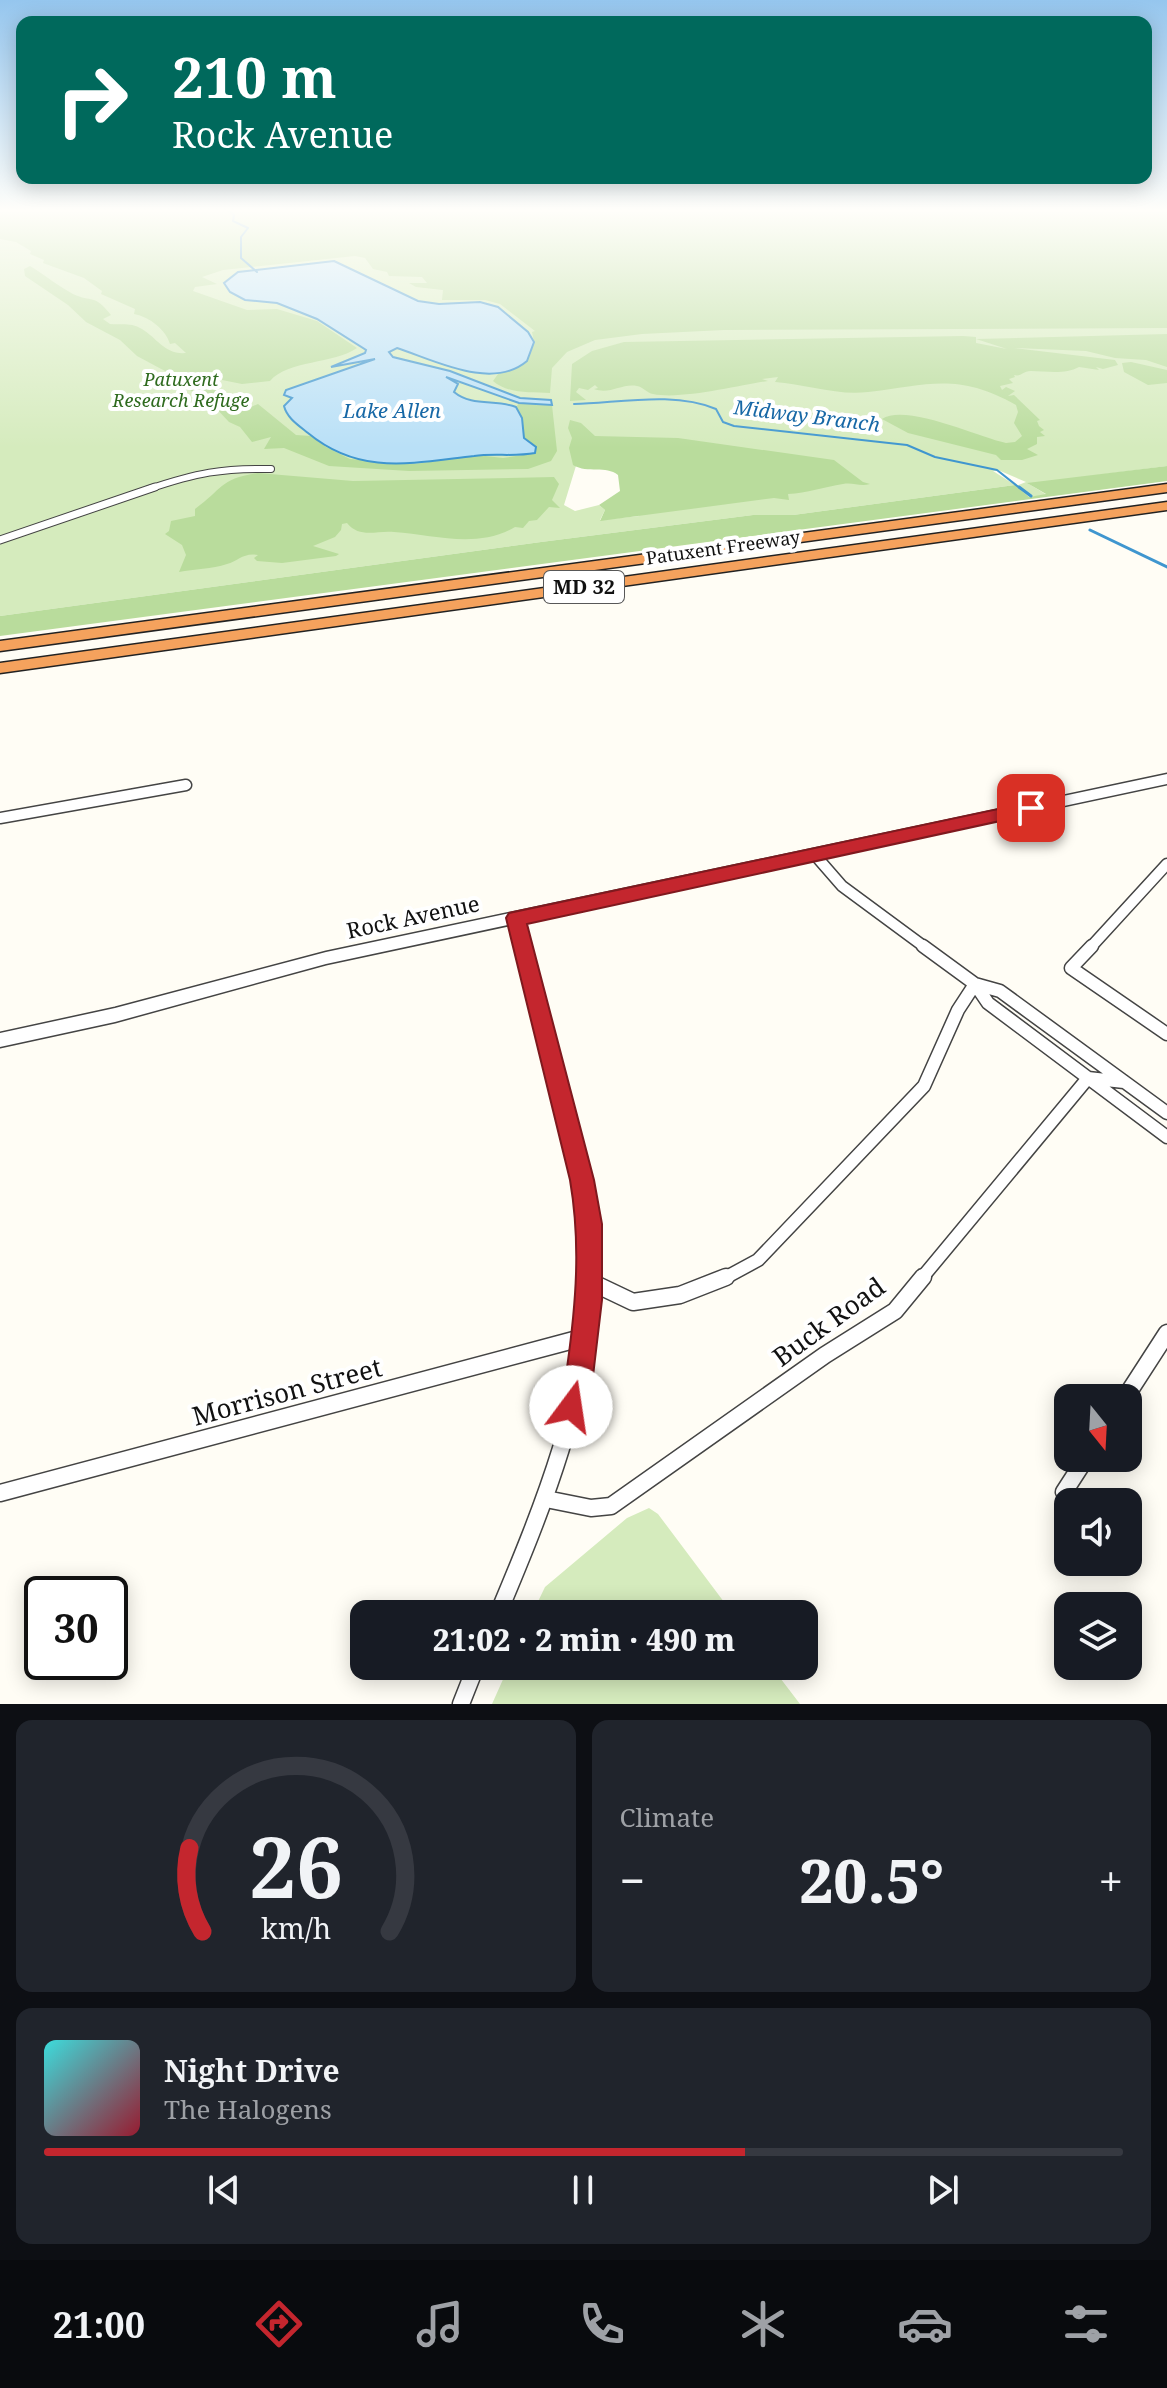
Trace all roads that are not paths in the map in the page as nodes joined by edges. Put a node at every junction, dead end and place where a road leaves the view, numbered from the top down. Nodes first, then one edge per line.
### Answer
1 (271, 469) dead end
2 (1167, 488) edge
3 (1167, 506) edge
4 (0, 540) edge
5 (0, 646) edge
6 (0, 668) edge
7 (1167, 779) edge
8 (186, 785) dead end
9 (0, 818) edge
10 (815, 855) junction
11 (1167, 864) edge
12 (516, 918) junction
13 (975, 984) junction
14 (1167, 1034) edge
15 (0, 1040) edge
16 (1088, 1078) junction
17 (1124, 1082) junction
18 (1167, 1113) edge
19 (1167, 1137) edge
20 (591, 1282) junction
21 (1167, 1333) edge
22 (585, 1337) junction
23 (1134, 1384) edge
24 (0, 1493) edge
25 (546, 1499) junction
26 (504, 1600) edge
27 (470, 1680) edge
28 (461, 1704) edge

1 - 4 street
2 - 5 highway, Patuxent Freeway / MD 32
3 - 6 highway, Patuxent Freeway / MD 32
7 - 10 street, Rock Avenue
8 - 9 street
10 - 12 street, Rock Avenue
10 - 13 street
11 - 14 street
12 - 15 street, Rock Avenue
12 - 20 street
13 - 16 street
13 - 17 street
13 - 20 street
16 - 17 street
16 - 19 street
16 - 25 street, Buck Road
17 - 18 street
20 - 22 street
21 - 23 street
22 - 24 street, Morrison Street
22 - 25 street
25 - 26 street
27 - 28 street

